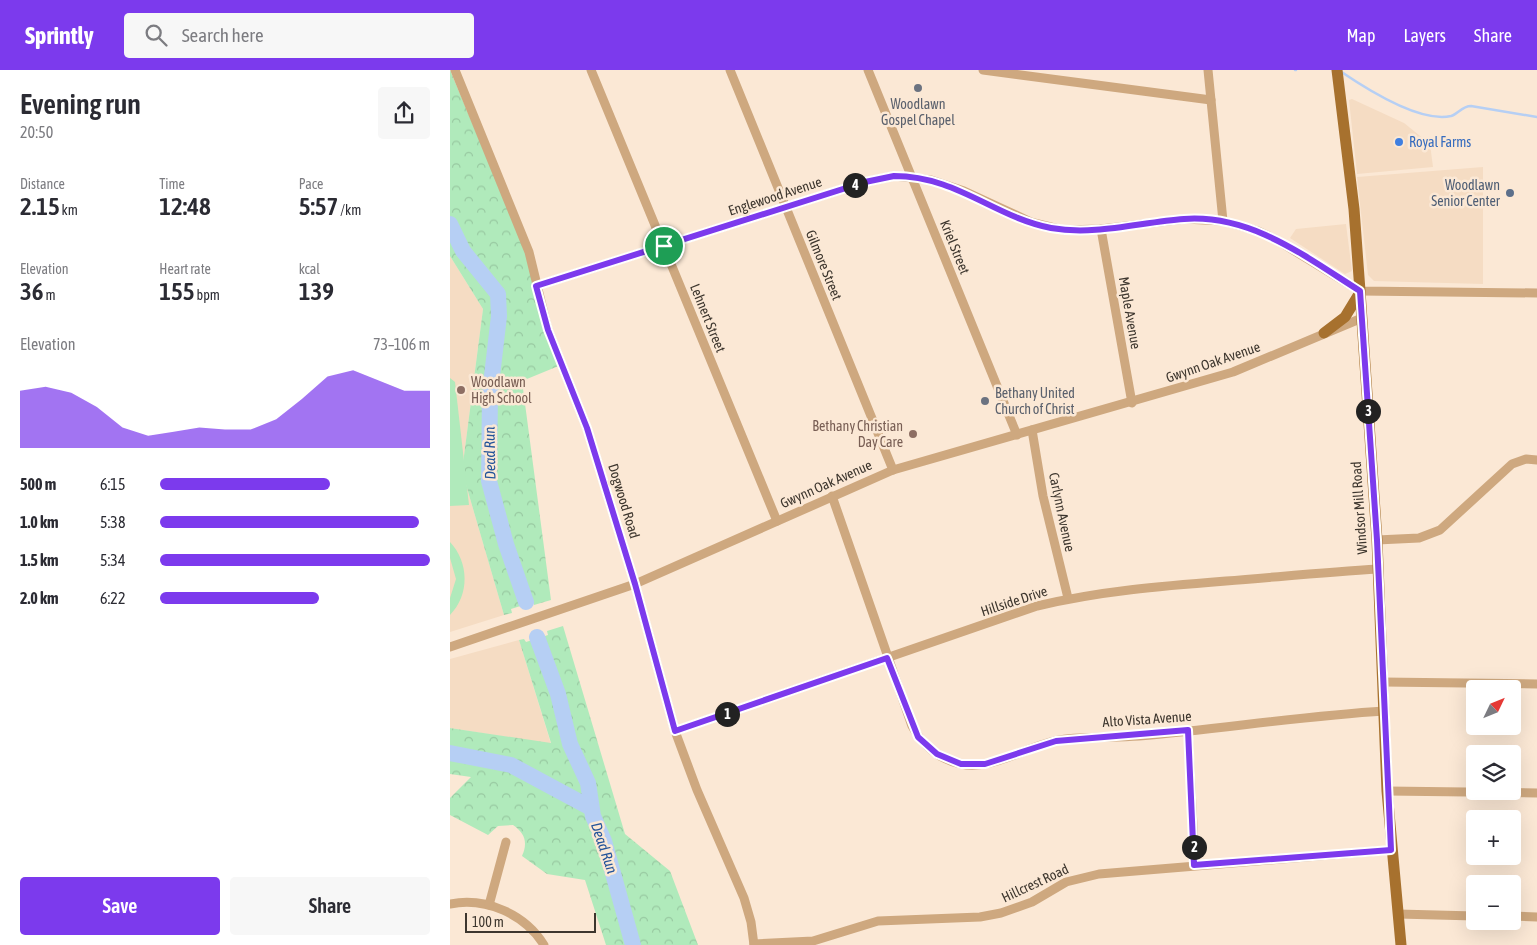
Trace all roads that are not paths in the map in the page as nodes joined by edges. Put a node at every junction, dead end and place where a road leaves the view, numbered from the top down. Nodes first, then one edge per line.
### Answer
1 (455, 70) edge
2 (592, 70) edge
3 (730, 70) edge
4 (869, 70) edge
5 (983, 70) edge
6 (1208, 70) edge
7 (1337, 72) edge
8 (1211, 100) junction
9 (911, 176) junction
10 (786, 208) junction
11 (1223, 221) junction
12 (1101, 229) junction
13 (664, 246) junction
14 (536, 286) junction
15 (1360, 291) junction
16 (1537, 293) edge
17 (1362, 318) junction
18 (1324, 333) junction
19 (1132, 403) junction
20 (1032, 430) junction
21 (1017, 435) junction
22 (1537, 460) edge
23 (894, 470) junction
24 (832, 496) junction
25 (777, 521) junction
26 (1377, 540) junction
27 (1378, 570) junction
28 (635, 584) junction
29 (1068, 598) junction
30 (450, 647) edge
31 (887, 658) junction
32 (1383, 682) junction
33 (1537, 684) edge
34 (1384, 712) junction
35 (1188, 730) junction
36 (675, 731) junction
37 (1386, 791) junction
38 (1537, 793) edge
39 (506, 842) dead end
40 (1391, 850) junction
41 (1194, 865) junction
42 (450, 904) edge
43 (489, 905) junction
44 (1398, 914) junction
45 (1466, 916) edge
46 (1521, 916) edge
47 (1537, 917) edge
48 (754, 944) edge
49 (544, 945) edge
50 (1401, 945) edge

1 - 14 street, Dogwood Road
2 - 13 street, Lehnert Street
3 - 10 street, Gilmore Street
4 - 9 street, Kriel Street
5 - 8 street
6 - 8 street
7 - 15 main road, Windsor Mill Road
8 - 11 street
9 - 10 street, Englewood Avenue
9 - 12 street, Englewood Avenue
9 - 21 street, Kriel Street
10 - 13 street, Englewood Avenue
10 - 23 street, Gilmore Street
11 - 12 street, Englewood Avenue
11 - 15 street, Englewood Avenue
12 - 19 street, Maple Avenue
13 - 14 street, Englewood Avenue
13 - 25 street, Lehnert Street
14 - 28 street, Dogwood Road
15 - 16 street
15 - 17 main road, Windsor Mill Road
15 - 18 main road
17 - 18 street, Gwynn Oak Avenue
17 - 26 main road, Windsor Mill Road
18 - 19 street, Gwynn Oak Avenue
19 - 20 street, Gwynn Oak Avenue
20 - 21 street, Gwynn Oak Avenue
20 - 29 street, Carlynn Avenue
21 - 23 street, Gwynn Oak Avenue
22 - 26 street
23 - 24 street, Gwynn Oak Avenue
24 - 25 street, Gwynn Oak Avenue
24 - 31 street, Alto Vista Avenue
25 - 28 street, Gwynn Oak Avenue
26 - 27 main road, Windsor Mill Road
27 - 29 street, Hillside Drive
27 - 32 main road, Windsor Mill Road
28 - 30 street, Gwynn Oak Avenue
28 - 36 street, Dogwood Road
29 - 31 street, Hillside Drive
31 - 35 street, Alto Vista Avenue
31 - 36 street, Hillside Drive
32 - 33 street
32 - 34 main road, Windsor Mill Road
34 - 35 street, Alto Vista Avenue
34 - 37 main road, Windsor Mill Road
35 - 41 street
36 - 48 street, Dogwood Road
37 - 38 street
37 - 40 main road, Windsor Mill Road
39 - 43 street
40 - 41 street, Hillcrest Road
40 - 44 main road, Windsor Mill Road
41 - 48 street, Hillcrest Road
42 - 43 street
43 - 49 street
44 - 45 street
44 - 50 main road, Windsor Mill Road
46 - 47 street

